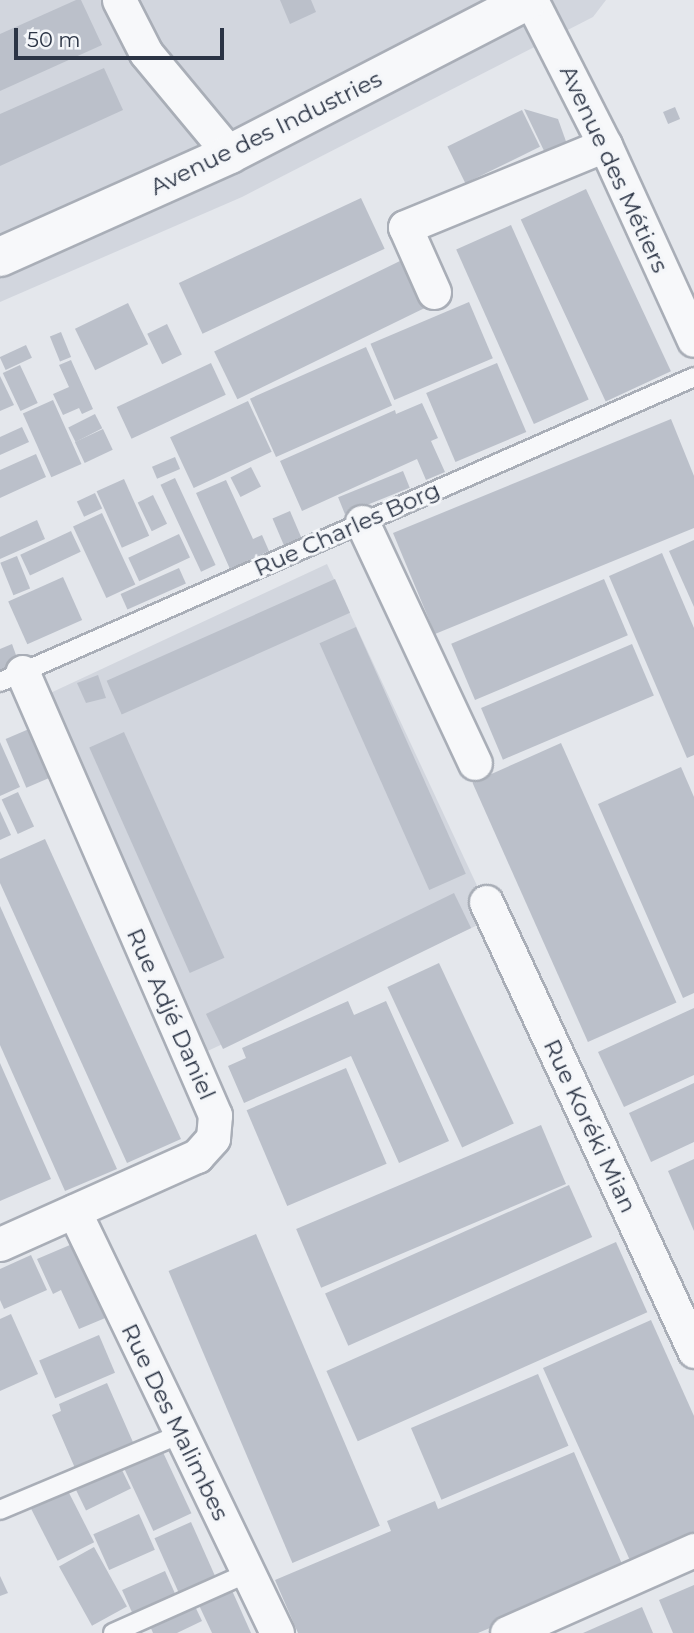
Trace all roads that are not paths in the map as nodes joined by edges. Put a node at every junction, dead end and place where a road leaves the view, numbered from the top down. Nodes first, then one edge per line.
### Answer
1 (119, 0) edge
2 (530, 0) edge
3 (605, 145) junction
4 (230, 154) junction
5 (0, 257) edge
6 (434, 292) dead end
7 (694, 340) edge
8 (694, 377) edge
9 (362, 522) junction
10 (11, 677) edge
11 (475, 764) dead end
12 (486, 902) dead end
13 (74, 1211) junction
14 (0, 1244) edge
15 (694, 1352) edge
16 (181, 1434) junction
17 (0, 1510) edge
18 (694, 1550) edge
19 (248, 1573) junction
20 (113, 1633) edge
21 (277, 1633) edge
22 (508, 1633) edge

1 - 4 street
2 - 3 street, Avenue des Métiers
2 - 4 street, Avenue des Industries
3 - 6 street
3 - 7 street, Avenue des Métiers
4 - 5 street, Avenue des Industries
8 - 9 lane, Rue Charles Borg
9 - 10 lane, Rue Charles Borg
9 - 11 street
10 - 13 street, Rue Adjé Daniel
12 - 15 street, Rue Koréki Mian
13 - 14 street, Rue Adjé Daniel
13 - 16 street, Rue Des Malimbes
16 - 17 lane
16 - 19 street, Rue Des Malimbes
18 - 22 street
19 - 20 lane
19 - 21 street, Rue Des Malimbes

